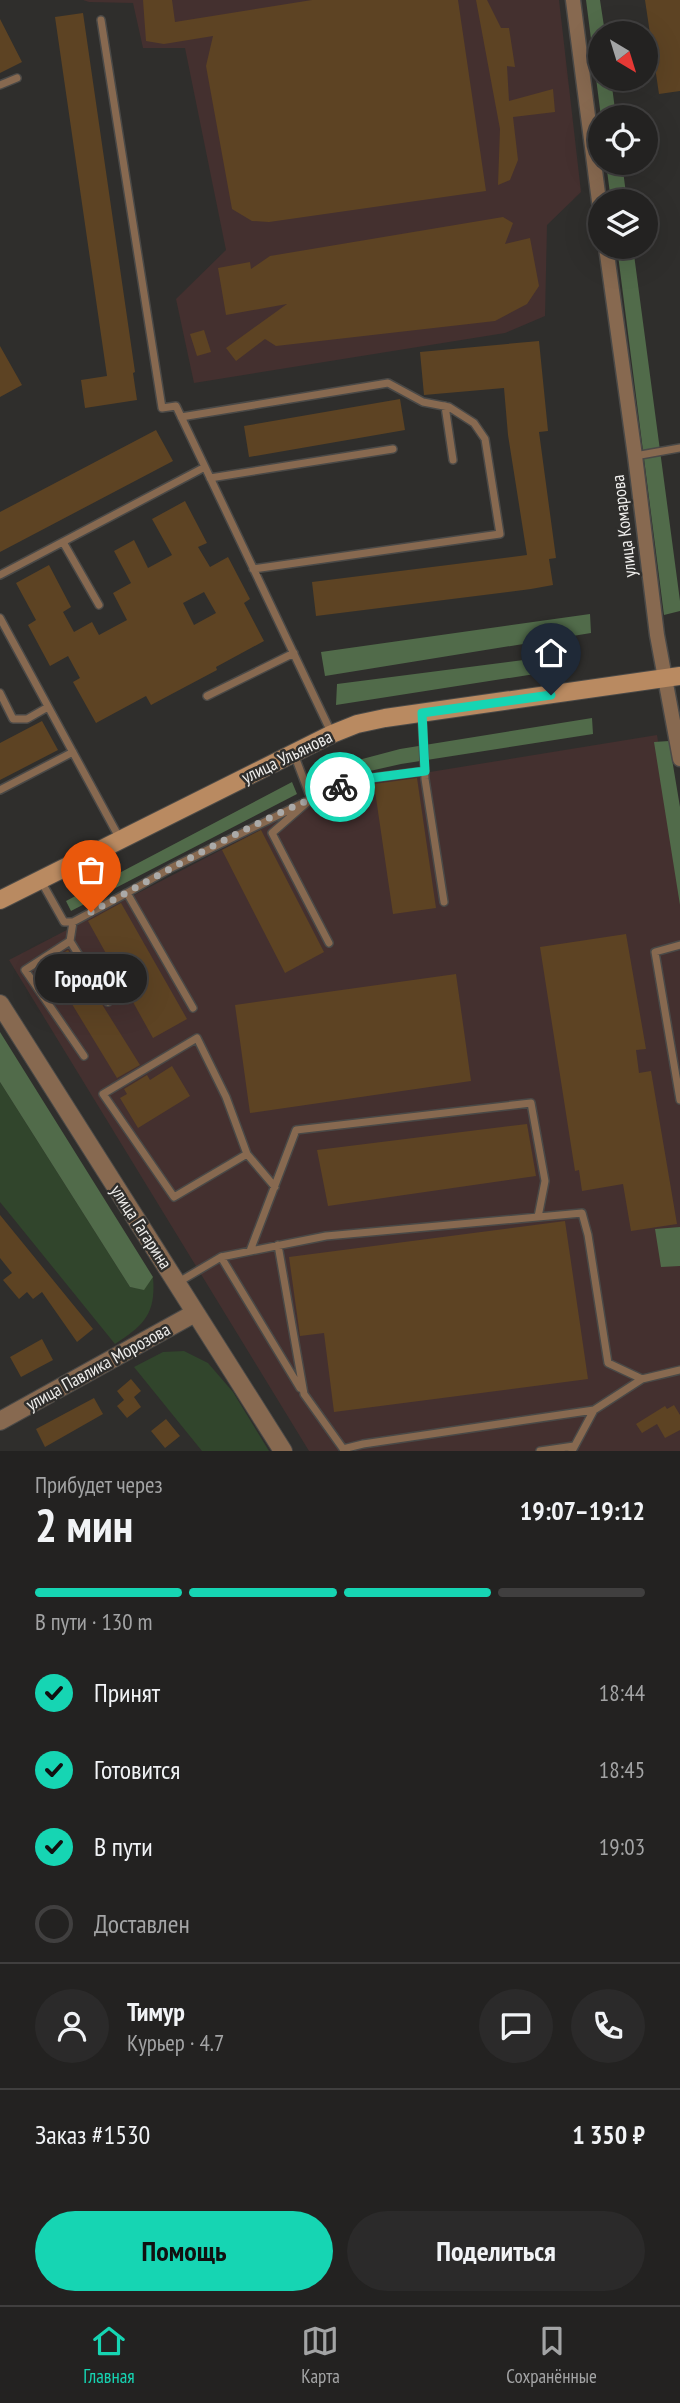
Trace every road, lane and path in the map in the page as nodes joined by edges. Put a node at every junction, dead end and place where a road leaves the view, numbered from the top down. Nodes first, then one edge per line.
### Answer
1 (573, 0) edge
2 (101, 20) dead end
3 (17, 78) dead end
4 (0, 85) edge
5 (597, 189) edge
6 (608, 259) edge
7 (445, 406) junction
8 (181, 417) junction
9 (680, 448) edge
10 (393, 449) dead end
11 (635, 456) junction
12 (453, 460) dead end
13 (205, 467) junction
14 (210, 478) junction
15 (63, 542) junction
16 (253, 569) junction
17 (0, 575) edge
18 (99, 605) dead end
19 (0, 618) edge
20 (294, 653) junction
21 (673, 677) edge
22 (0, 693) edge
23 (208, 696) dead end
24 (48, 707) junction
25 (422, 713) junction
26 (332, 734) junction
27 (73, 752) junction
28 (293, 753) junction
29 (680, 759) edge
30 (425, 771) junction
31 (0, 790) edge
32 (310, 799) junction
33 (121, 839) junction
34 (40, 880) junction
35 (127, 893) junction
36 (0, 900) edge
37 (444, 902) dead end
38 (73, 922) junction
39 (70, 941) junction
40 (329, 943) dead end
41 (680, 945) edge
42 (108, 1002) dead end
43 (193, 1008) dead end
44 (2, 1009) edge
45 (84, 1056) dead end
46 (680, 1100) edge
47 (247, 1154) junction
48 (275, 1187) junction
49 (538, 1217) junction
50 (278, 1245) junction
51 (250, 1251) junction
52 (221, 1257) junction
53 (177, 1283) junction
54 (195, 1313) junction
55 (680, 1370) edge
56 (642, 1379) junction
57 (304, 1394) junction
58 (594, 1410) junction
59 (0, 1421) edge
60 (573, 1448) edge
61 (344, 1450) edge
62 (283, 1451) edge
63 (540, 1451) edge

1 - 5 street
2 - 8 lane
3 - 4 lane
6 - 11 street, улица Комарова
7 - 8 lane
7 - 12 lane
7 - 16 lane
8 - 13 lane
9 - 11 lane
10 - 14 lane
11 - 21 street, улица Комарова
13 - 14 lane
13 - 15 lane
14 - 16 lane
15 - 17 lane
15 - 18 lane
16 - 20 lane
19 - 24 lane
20 - 23 lane
20 - 26 lane
21 - 25 main road, улица Ульянова
21 - 29 street, улица Комарова
22 - 24 lane
24 - 27 lane
25 - 26 main road, улица Ульянова
25 - 30 lane
26 - 28 main road, улица Ульянова
27 - 31 lane
27 - 33 lane
28 - 32 lane
28 - 33 main road, улица Ульянова
30 - 32 lane
30 - 37 lane
32 - 35 lane
32 - 40 lane
33 - 34 main road, улица Ульянова
34 - 36 main road, улица Ульянова
34 - 38 lane
35 - 38 lane
35 - 43 lane
38 - 39 lane
39 - 42 lane
39 - 45 lane
41 - 46 lane
44 - 53 street, улица Гагарина
47 - 47 lane
47 - 48 lane
48 - 49 lane
48 - 51 lane
49 - 50 lane
49 - 56 lane
50 - 51 lane
50 - 57 lane
51 - 52 lane
52 - 53 lane
52 - 57 lane
53 - 54 street, улица Гагарина
54 - 59 street, улица Павлика Морозова
54 - 62 street, улица Гагарина
55 - 56 lane
56 - 58 lane
57 - 61 lane
58 - 60 lane
58 - 61 lane
60 - 63 lane

